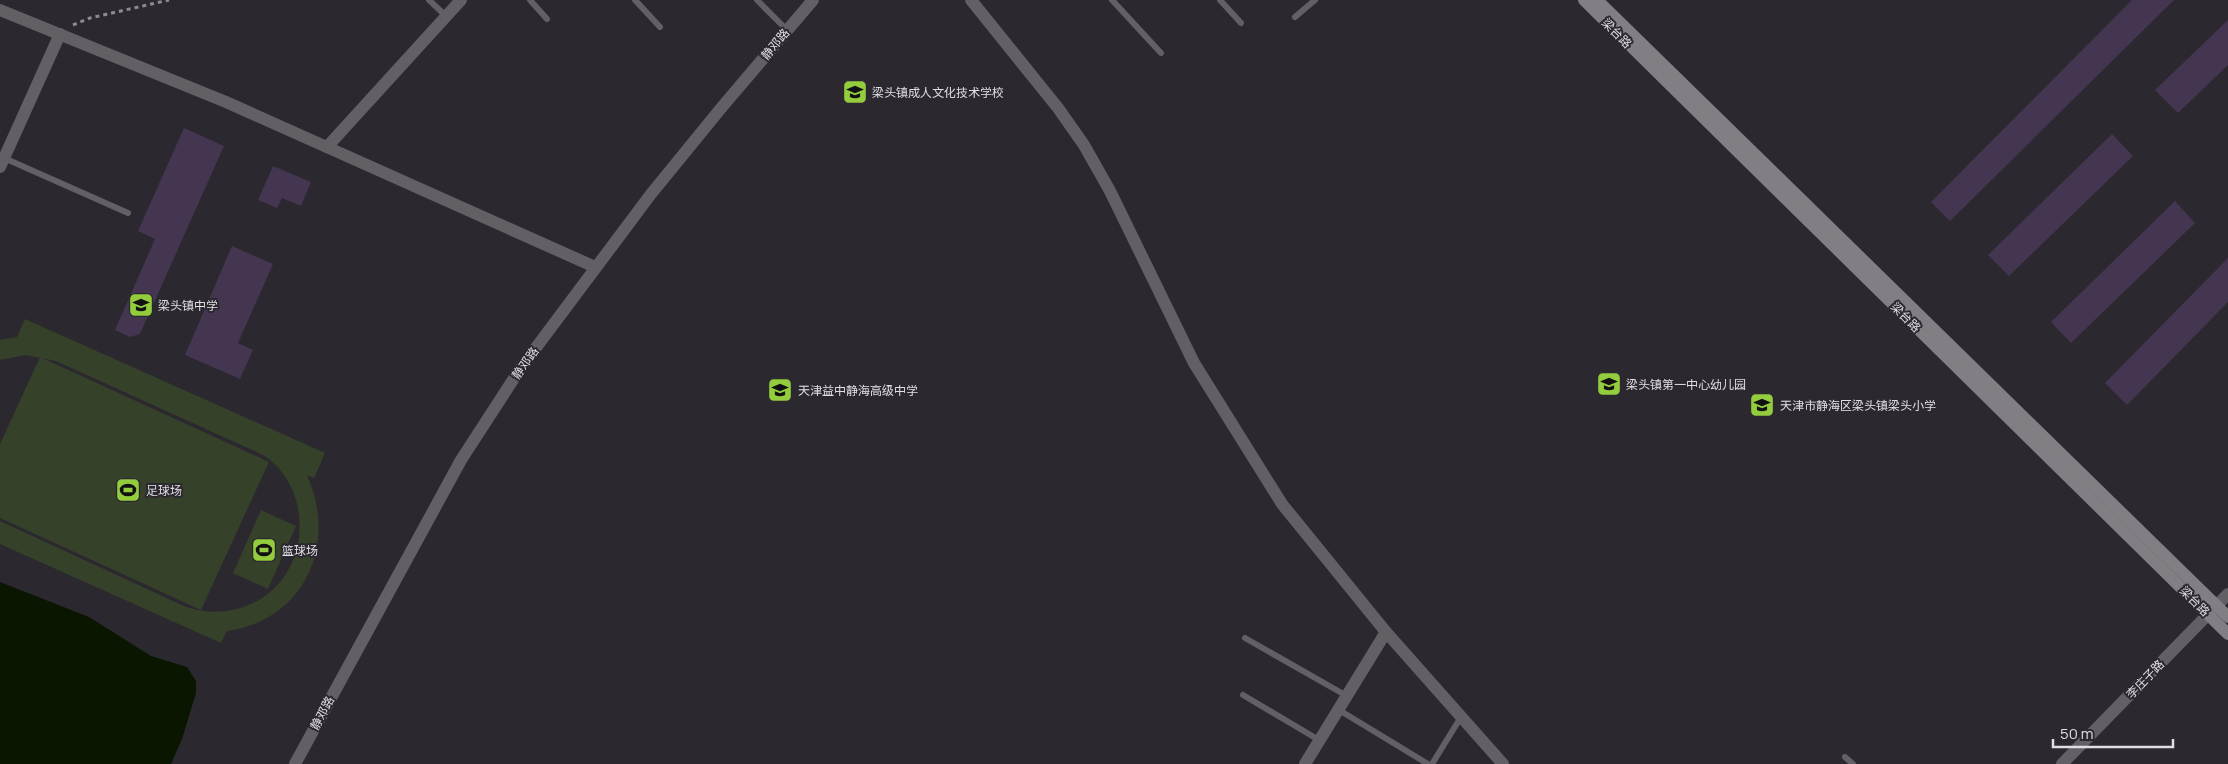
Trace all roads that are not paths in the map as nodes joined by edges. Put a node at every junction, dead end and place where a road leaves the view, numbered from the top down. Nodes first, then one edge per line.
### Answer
1 (428, 0) edge
2 (461, 0) edge
3 (530, 0) edge
4 (635, 0) edge
5 (757, 0) edge
6 (813, 0) edge
7 (971, 0) edge
8 (1112, 0) edge
9 (1220, 0) edge
10 (1315, 0) edge
11 (1584, 0) edge
12 (1597, 0) edge
13 (0, 10) edge
14 (446, 16) junction
15 (1295, 17) dead end
16 (547, 19) dead end
17 (1241, 23) dead end
18 (660, 27) dead end
19 (786, 30) junction
20 (60, 34) junction
21 (1161, 53) dead end
22 (327, 147) junction
23 (2, 162) edge
24 (128, 213) dead end
25 (595, 267) junction
26 (2228, 594) edge
27 (2212, 610) junction
28 (2228, 617) edge
29 (1386, 632) junction
30 (2228, 634) edge
31 (1245, 638) dead end
32 (1243, 695) dead end
33 (1347, 696) junction
34 (1339, 710) junction
35 (1461, 717) junction
36 (1319, 740) junction
37 (1845, 757) dead end
38 (295, 764) edge
39 (1305, 764) edge
40 (1428, 764) edge
41 (1432, 764) edge
42 (1503, 764) edge
43 (1852, 764) edge
44 (2062, 764) edge

1 - 14 lane
2 - 14 street
3 - 16 lane
4 - 18 lane
5 - 19 lane
6 - 19 street, 静邓路
7 - 29 street
8 - 21 lane
9 - 17 lane
10 - 15 lane
11 - 27 main road, 梁台路
12 - 27 main road, 梁台路
13 - 20 street
14 - 22 street
19 - 25 street, 静邓路
20 - 22 street
20 - 23 street
22 - 25 street
23 - 24 lane
25 - 38 street, 静邓路
26 - 27 street, 李庄子路
27 - 28 main road, 梁台路
27 - 30 main road, 梁台路
27 - 44 street, 李庄子路
29 - 33 street
29 - 35 street
31 - 33 lane
32 - 36 lane
33 - 34 street
34 - 36 street
34 - 40 lane
35 - 41 lane
35 - 42 street
36 - 39 street
37 - 43 lane

